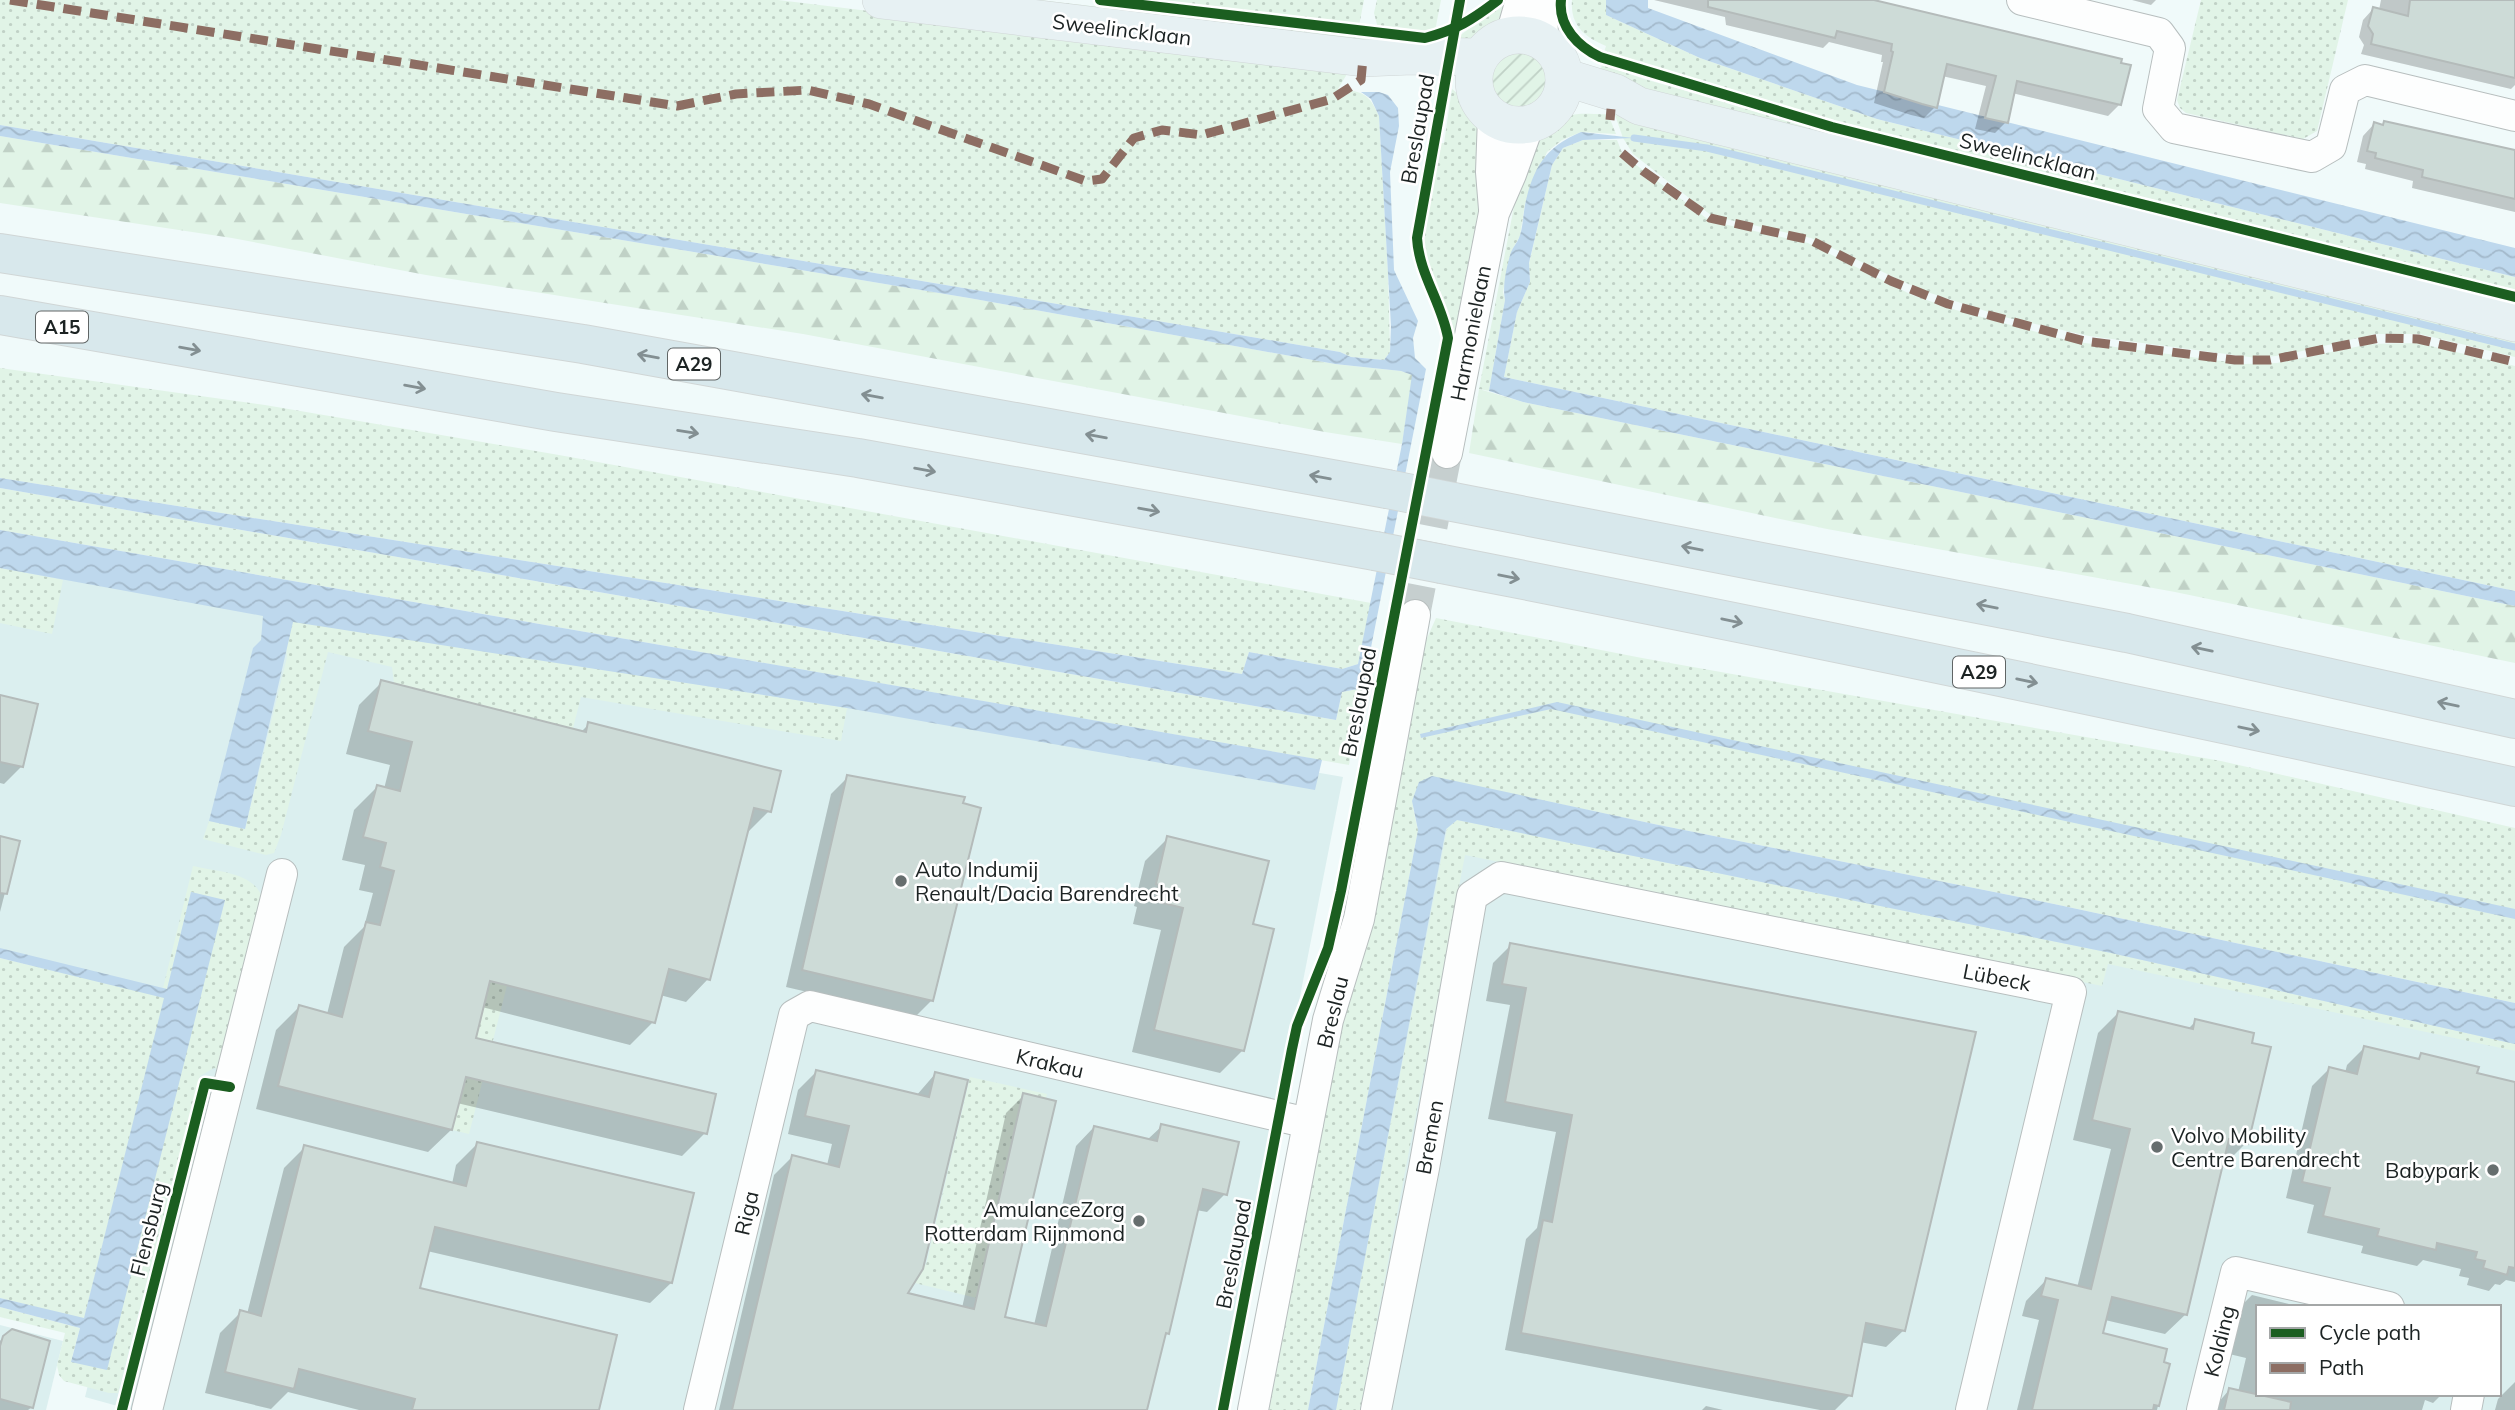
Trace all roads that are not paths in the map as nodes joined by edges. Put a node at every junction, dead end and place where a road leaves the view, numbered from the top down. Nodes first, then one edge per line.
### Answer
1 (881, 0) edge
2 (1521, 0) edge
3 (1542, 0) edge
4 (2022, 0) edge
5 (1527, 38) junction
6 (1482, 88) junction
7 (1550, 102) junction
8 (2515, 116) edge
9 (1494, 213) junction
10 (0, 253) edge
11 (0, 315) edge
12 (2515, 323) edge
13 (0, 330) edge
14 (123, 338) junction
15 (1447, 453) tunnel mouth
16 (1415, 615) tunnel mouth
17 (2515, 719) edge
18 (2515, 787) edge
19 (282, 874) dead end
20 (1501, 877) joint
21 (794, 1015) joint
22 (1308, 1123) junction
23 (2380, 1305) edge
24 (147, 1410) edge
25 (699, 1410) edge
26 (1253, 1410) edge
27 (1376, 1410) edge
28 (1971, 1410) edge
29 (2202, 1410) edge

1 - 6 main road, Sweelincklaan
2 - 5 street
3 - 5 street
4 - 8 street
5 - 6 main road
5 - 7 main road
6 - 7 main road
6 - 9 street, Harmonielaan
7 - 9 street, Harmonielaan
7 - 12 main road, Sweelincklaan
9 - 15 street, Harmonielaan
17 -> 10 highway, A29, bridge
11 - 14 highway, A15
13 - 14 highway, A29
14 -> 18 highway, A29, bridge
16 - 22 street, Breslau
19 - 24 street, Flensburg
20 - 27 street, Bremen
20 - 28 street, Lübeck
21 - 22 street, Krakau
21 - 25 street, Riga
22 - 26 street, Breslau
23 - 29 street, Kolding

